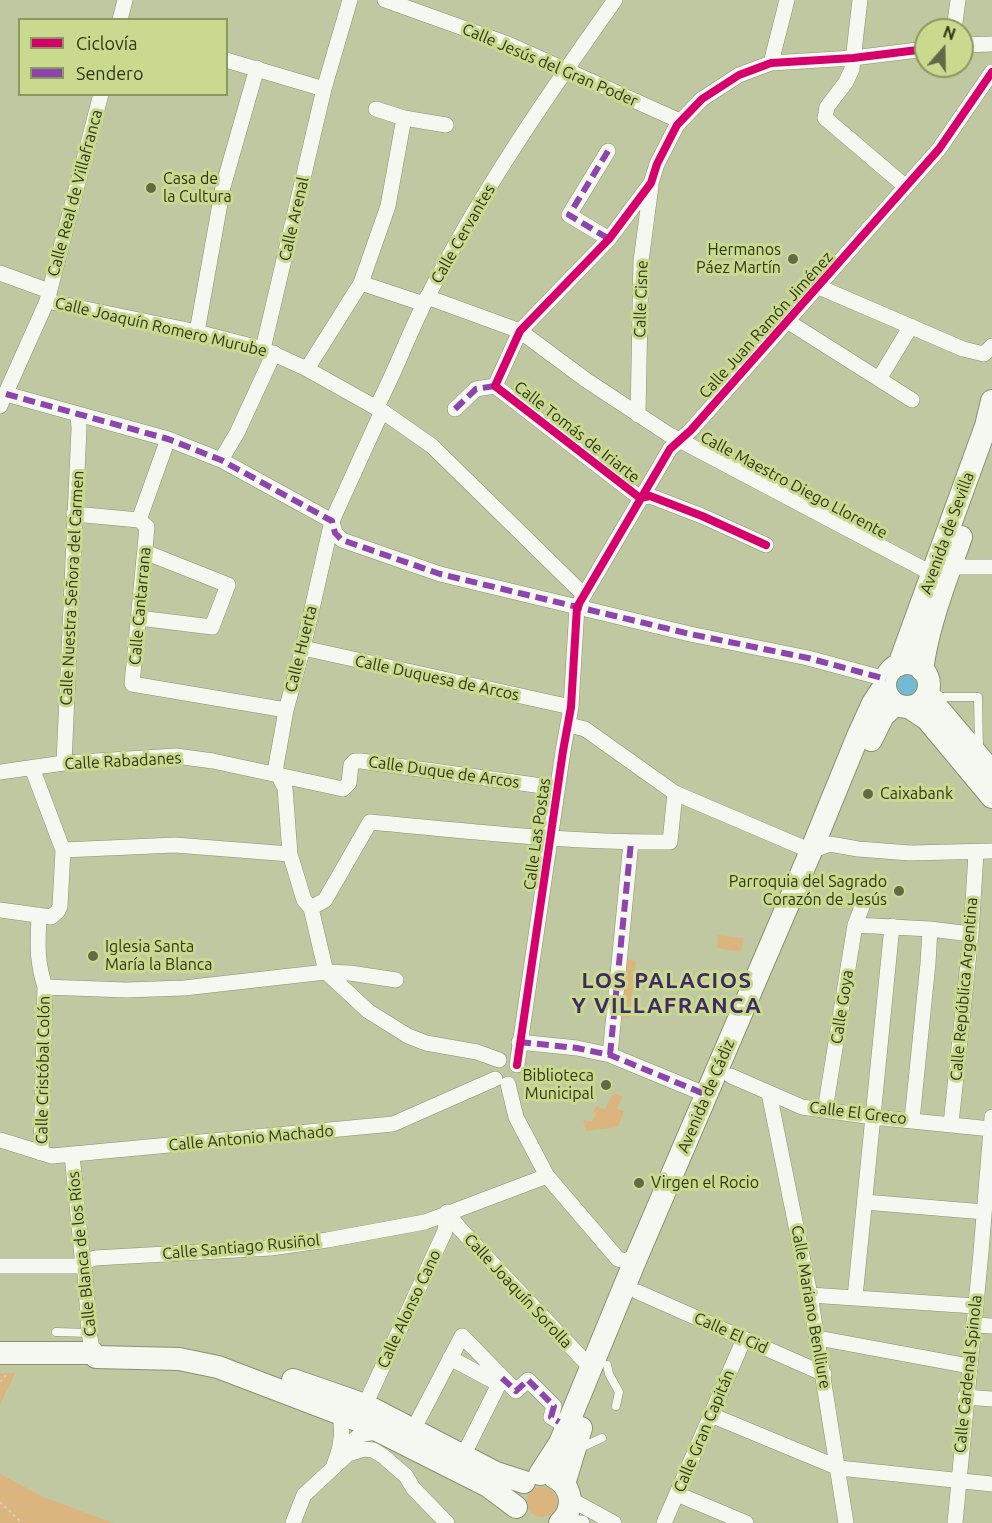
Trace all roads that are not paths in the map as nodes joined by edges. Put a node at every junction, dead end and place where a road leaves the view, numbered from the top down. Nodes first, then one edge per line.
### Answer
1 (125, 0) edge
2 (350, 0) edge
3 (385, 0) edge
4 (615, 0) edge
5 (787, 0) edge
6 (860, 0) edge
7 (958, 0) edge
8 (120, 18) edge
9 (956, 18) edge
10 (992, 44) edge
11 (974, 45) edge
12 (914, 50) edge
13 (853, 58) junction
14 (228, 61) edge
15 (771, 63) junction
16 (256, 68) junction
17 (566, 69) junction
18 (992, 72) edge
19 (324, 89) junction
20 (99, 96) edge
21 (376, 110) dead end
22 (404, 118) junction
23 (680, 121) junction
24 (446, 125) dead end
25 (608, 151) dead end
26 (651, 183) junction
27 (906, 187) junction
28 (609, 239) junction
29 (0, 273) edge
30 (361, 283) junction
31 (819, 287) junction
32 (48, 296) junction
33 (425, 300) junction
34 (787, 321) junction
35 (911, 326) junction
36 (520, 331) junction
37 (196, 332) junction
38 (992, 346) edge
39 (269, 351) junction
40 (307, 369) junction
41 (879, 379) junction
42 (495, 386) junction
43 (912, 400) dead end
44 (992, 401) edge
45 (2, 402) edge
46 (379, 409) junction
47 (455, 409) dead end
48 (78, 414) junction
49 (638, 416) junction
50 (168, 439) junction
51 (680, 439) junction
52 (992, 450) edge
53 (221, 460) junction
54 (640, 498) junction
55 (75, 514) junction
56 (139, 520) junction
57 (332, 520) junction
58 (766, 545) dead end
59 (145, 552) junction
60 (992, 567) edge
61 (941, 570) junction
62 (580, 601) junction
63 (139, 618) junction
64 (303, 648) junction
65 (907, 687) junction
66 (571, 707) junction
67 (286, 710) junction
68 (569, 725) junction
69 (64, 763) junction
70 (986, 764) edge
71 (32, 768) junction
72 (0, 772) edge
73 (280, 776) junction
74 (557, 788) junction
75 (675, 793) junction
76 (992, 797) edge
77 (550, 837) junction
78 (631, 842) junction
79 (821, 847) junction
80 (63, 850) junction
81 (992, 851) edge
82 (976, 853) junction
83 (290, 854) junction
84 (863, 904) dead end
85 (311, 908) junction
86 (0, 910) edge
87 (39, 915) junction
88 (855, 925) junction
89 (892, 926) junction
90 (930, 929) junction
91 (971, 934) junction
92 (327, 972) junction
93 (396, 980) dead end
94 (45, 987) junction
95 (519, 1042) junction
96 (609, 1054) junction
97 (499, 1060) junction
98 (517, 1065) junction
99 (731, 1076) junction
100 (501, 1082) junction
101 (769, 1093) junction
102 (707, 1095) junction
103 (825, 1110) junction
104 (873, 1117) junction
105 (912, 1120) junction
106 (991, 1123) edge
107 (951, 1124) junction
108 (0, 1140) edge
109 (41, 1153) junction
110 (72, 1155) junction
111 (546, 1176) junction
112 (989, 1178) edge
113 (865, 1202) junction
114 (447, 1212) junction
115 (984, 1212) junction
116 (987, 1252) edge
117 (637, 1256) junction
118 (0, 1266) edge
119 (83, 1266) junction
120 (638, 1292) junction
121 (810, 1295) junction
122 (855, 1297) junction
123 (975, 1306) junction
124 (973, 1325) junction
125 (992, 1326) edge
126 (56, 1332) dead end
127 (744, 1338) junction
128 (818, 1338) junction
129 (91, 1343) junction
130 (450, 1358) junction
131 (4, 1363) edge
132 (599, 1366) junction
133 (969, 1366) junction
134 (824, 1374) junction
135 (500, 1381) junction
136 (966, 1398) junction
137 (992, 1399) edge
138 (365, 1405) junction
139 (615, 1406) dead end
140 (339, 1413) junction
141 (711, 1415) junction
142 (559, 1422) dead end
143 (381, 1432) junction
144 (407, 1436) junction
145 (602, 1438) dead end
146 (339, 1452) junction
147 (572, 1454) junction
148 (382, 1456) junction
149 (463, 1456) junction
150 (333, 1467) junction
151 (839, 1468) junction
152 (532, 1478) junction
153 (958, 1480) junction
154 (992, 1484) edge
155 (567, 1492) junction
156 (677, 1494) junction
157 (521, 1518) edge
158 (293, 1523) edge
159 (447, 1523) edge
160 (563, 1523) edge
161 (582, 1523) edge
162 (614, 1523) edge
163 (664, 1523) edge
164 (746, 1523) edge
165 (846, 1523) edge
166 (954, 1523) edge

1 - 8 street
2 - 19 street, Calle Arenal
3 - 17 street, Calle Jesús del Gran Poder
4 - 17 street, Calle Cervantes
5 - 15 street
6 - 13 street
7 - 9 street
10 - 11 street
12 - 13 street
13 - 15 street
13 - 27 street
14 - 16 street
15 - 23 street
16 - 19 street
16 - 37 street
17 - 23 street, Calle Jesús del Gran Poder
17 - 33 street, Calle Cervantes
18 - 27 street, Calle Juan Ramón Jiménez
19 - 39 street, Calle Arenal
20 - 32 street, Calle Real de Villafranca
21 - 22 street
22 - 24 street
22 - 30 street
23 - 26 street
25 - 28 street
26 - 28 street, Calle Tomás de Iriarte
26 - 49 street, Calle Cisne
27 - 31 street, Calle Juan Ramón Jiménez
28 - 36 street, Calle Tomás de Iriarte
29 - 32 street, Calle Joaquín Romero Murube
30 - 33 street, Calle Maestro Diego Llorente
30 - 40 street
31 - 34 street, Calle Juan Ramón Jiménez
31 - 35 street
32 - 37 street, Calle Joaquín Romero Murube
32 - 45 street, Calle Real de Villafranca
33 - 36 street, Calle Maestro Diego Llorente
33 - 46 street, Calle Cervantes
34 - 41 street
34 - 51 street, Calle Juan Ramón Jiménez
35 - 38 street
35 - 41 street
36 - 42 street, Calle Tomás de Iriarte
36 - 49 street, Calle Maestro Diego Llorente
37 - 39 street, Calle Joaquín Romero Murube
39 - 40 street, Calle Joaquín Romero Murube
39 - 53 street, Calle Arenal
40 - 46 street, Calle Joaquín Romero Murube
41 - 43 street
42 - 47 street
42 - 54 street, Calle Tomás de Iriarte
44 - 61 main road, Avenida de Sevilla
45 - 48 street
46 - 57 street, Calle Cervantes
46 - 62 street, Calle Joaquín Romero Murube
48 - 50 street
48 - 55 street, Calle Nuestra Señora del Carmen
49 - 51 street, Calle Maestro Diego Llorente
50 - 53 street
50 - 56 street
51 - 54 street, Calle Juan Ramón Jiménez
51 - 61 street, Calle Maestro Diego Llorente
52 - 61 main road, Avenida de Sevilla
53 - 57 street
54 - 58 street, Calle Tomás de Iriarte
54 - 62 street, Calle Juan Ramón Jiménez
55 - 56 street
55 - 69 street, Calle Nuestra Señora del Carmen
56 - 59 street, Calle Cantarrana
57 - 62 street
57 - 64 street, Calle Huerta
59 - 63 street, Calle Cantarrana
59 - 63 street
60 - 61 street
61 - 65 main road, Avenida de Sevilla
62 - 65 street
62 - 66 street, Calle Las Postas
63 - 67 street, Calle Cantarrana
64 - 66 street, Calle Duquesa de Arcos
64 - 67 street, Calle Huerta
65 - 70 main road
65 - 70 lane
65 - 76 main road
65 - 79 main road, Avenida de Cádiz
66 - 68 street, Calle Las Postas
67 - 73 street, Calle Huerta
68 - 74 street, Calle Las Postas
68 - 75 street
69 - 71 street, Calle Rabadanes
69 - 73 street, Calle Rabadanes
71 - 72 street, Calle Rabadanes
71 - 80 street
73 - 74 street, Calle Duque de Arcos
73 - 83 street, Calle Huerta
74 - 77 street, Calle Las Postas
75 - 78 street
75 - 79 street
77 - 78 street
77 - 85 street
77 - 95 street, Calle Las Postas
78 - 96 street
79 - 82 street
79 - 99 main road, Avenida de Cádiz
79 - 102 main road, Avenida de Cádiz
80 - 83 street
80 - 87 street
81 - 82 street
82 - 91 street, Calle República Argentina
83 - 85 street, Calle Huerta
84 - 88 street, Calle Goya
85 - 92 street, Calle Huerta
86 - 87 street
87 - 94 street, Calle Cristóbal Colón
88 - 89 street
88 - 103 street, Calle Goya
89 - 90 street
89 - 104 street
90 - 91 street
90 - 105 street
91 - 107 street, Calle República Argentina
92 - 93 street
92 - 94 street
92 - 97 street
94 - 109 street, Calle Cristóbal Colón
95 - 96 street
95 - 98 street, Calle Las Postas
96 - 102 street
97 - 98 street
97 - 100 street
98 - 100 street
99 - 101 street, Calle El Greco
99 - 120 main road, Avenida de Cádiz
100 - 110 street, Calle Antonio Machado
100 - 111 street
101 - 103 street, Calle El Greco
101 - 121 street, Calle Mariano Benlliure
102 - 117 main road, Avenida de Cádiz
103 - 104 street, Calle El Greco
104 - 105 street, Calle El Greco
104 - 113 street
105 - 107 street, Calle El Greco
106 - 107 street, Calle El Greco
106 - 112 street, Calle Cardenal Spinola
108 - 109 street, Calle Antonio Machado
109 - 110 street, Calle Antonio Machado
110 - 119 street, Calle Blanca de los Ríos
111 - 114 street, Calle Santiago Rusiñol
111 - 117 street
112 - 115 street, Calle Cardenal Spinola
113 - 115 street
113 - 122 street
114 - 119 street, Calle Santiago Rusiñol
114 - 132 street, Calle Joaquín Sorolla
114 - 138 street, Calle Alonso Cano
115 - 116 street, Calle Cardenal Spinola
116 - 123 street, Calle Cardenal Spinola
117 - 132 main road, Avenida de Cádiz
118 - 119 street, Calle Santiago Rusiñol
119 - 129 street, Calle Blanca de los Ríos
120 - 127 street, Calle El Cid
120 - 132 main road, Avenida de Cádiz
121 - 122 street
121 - 128 street, Calle Mariano Benlliure
122 - 123 street
123 - 124 street, Calle Cardenal Spinola
124 - 125 street
124 - 133 street, Calle Cardenal Spinola
126 - 129 lane
127 - 134 street, Calle El Cid
127 - 141 street, Calle Gran Capitán
128 - 133 street
128 - 134 street, Calle Mariano Benlliure
129 - 131 main road
129 - 138 main road
129 - 140 main road
130 - 135 street
130 - 135 street
130 - 144 street
132 - 139 lane
132 - 147 main road, Avenida de Cádiz
132 - 152 main road, Avenida de Cádiz
133 - 136 street, Calle Cardenal Spinola
134 - 151 street, Calle Mariano Benlliure
135 - 142 street
135 - 149 street
136 - 137 street
136 - 153 street, Calle Cardenal Spinola
138 - 144 main road
140 - 143 main road
140 - 146 street
141 - 151 street
141 - 156 street, Calle Gran Capitán
143 - 144 main road
143 - 146 street
144 - 148 street
144 - 149 main road
144 - 157 main road
145 - 147 lane
146 - 150 street
147 - 155 main road, Avenida de Cádiz
148 - 150 street
148 - 159 street
149 - 152 main road
150 - 158 street
151 - 153 street
151 - 165 street, Calle Mariano Benlliure
152 - 155 main road
152 - 157 main road, Avenida de Cádiz
153 - 154 street
153 - 166 street, Calle Cardenal Spinola
155 - 160 main road, Avenida de Cádiz
155 - 162 street
156 - 163 street, Calle Gran Capitán
156 - 164 street
160 - 161 street

